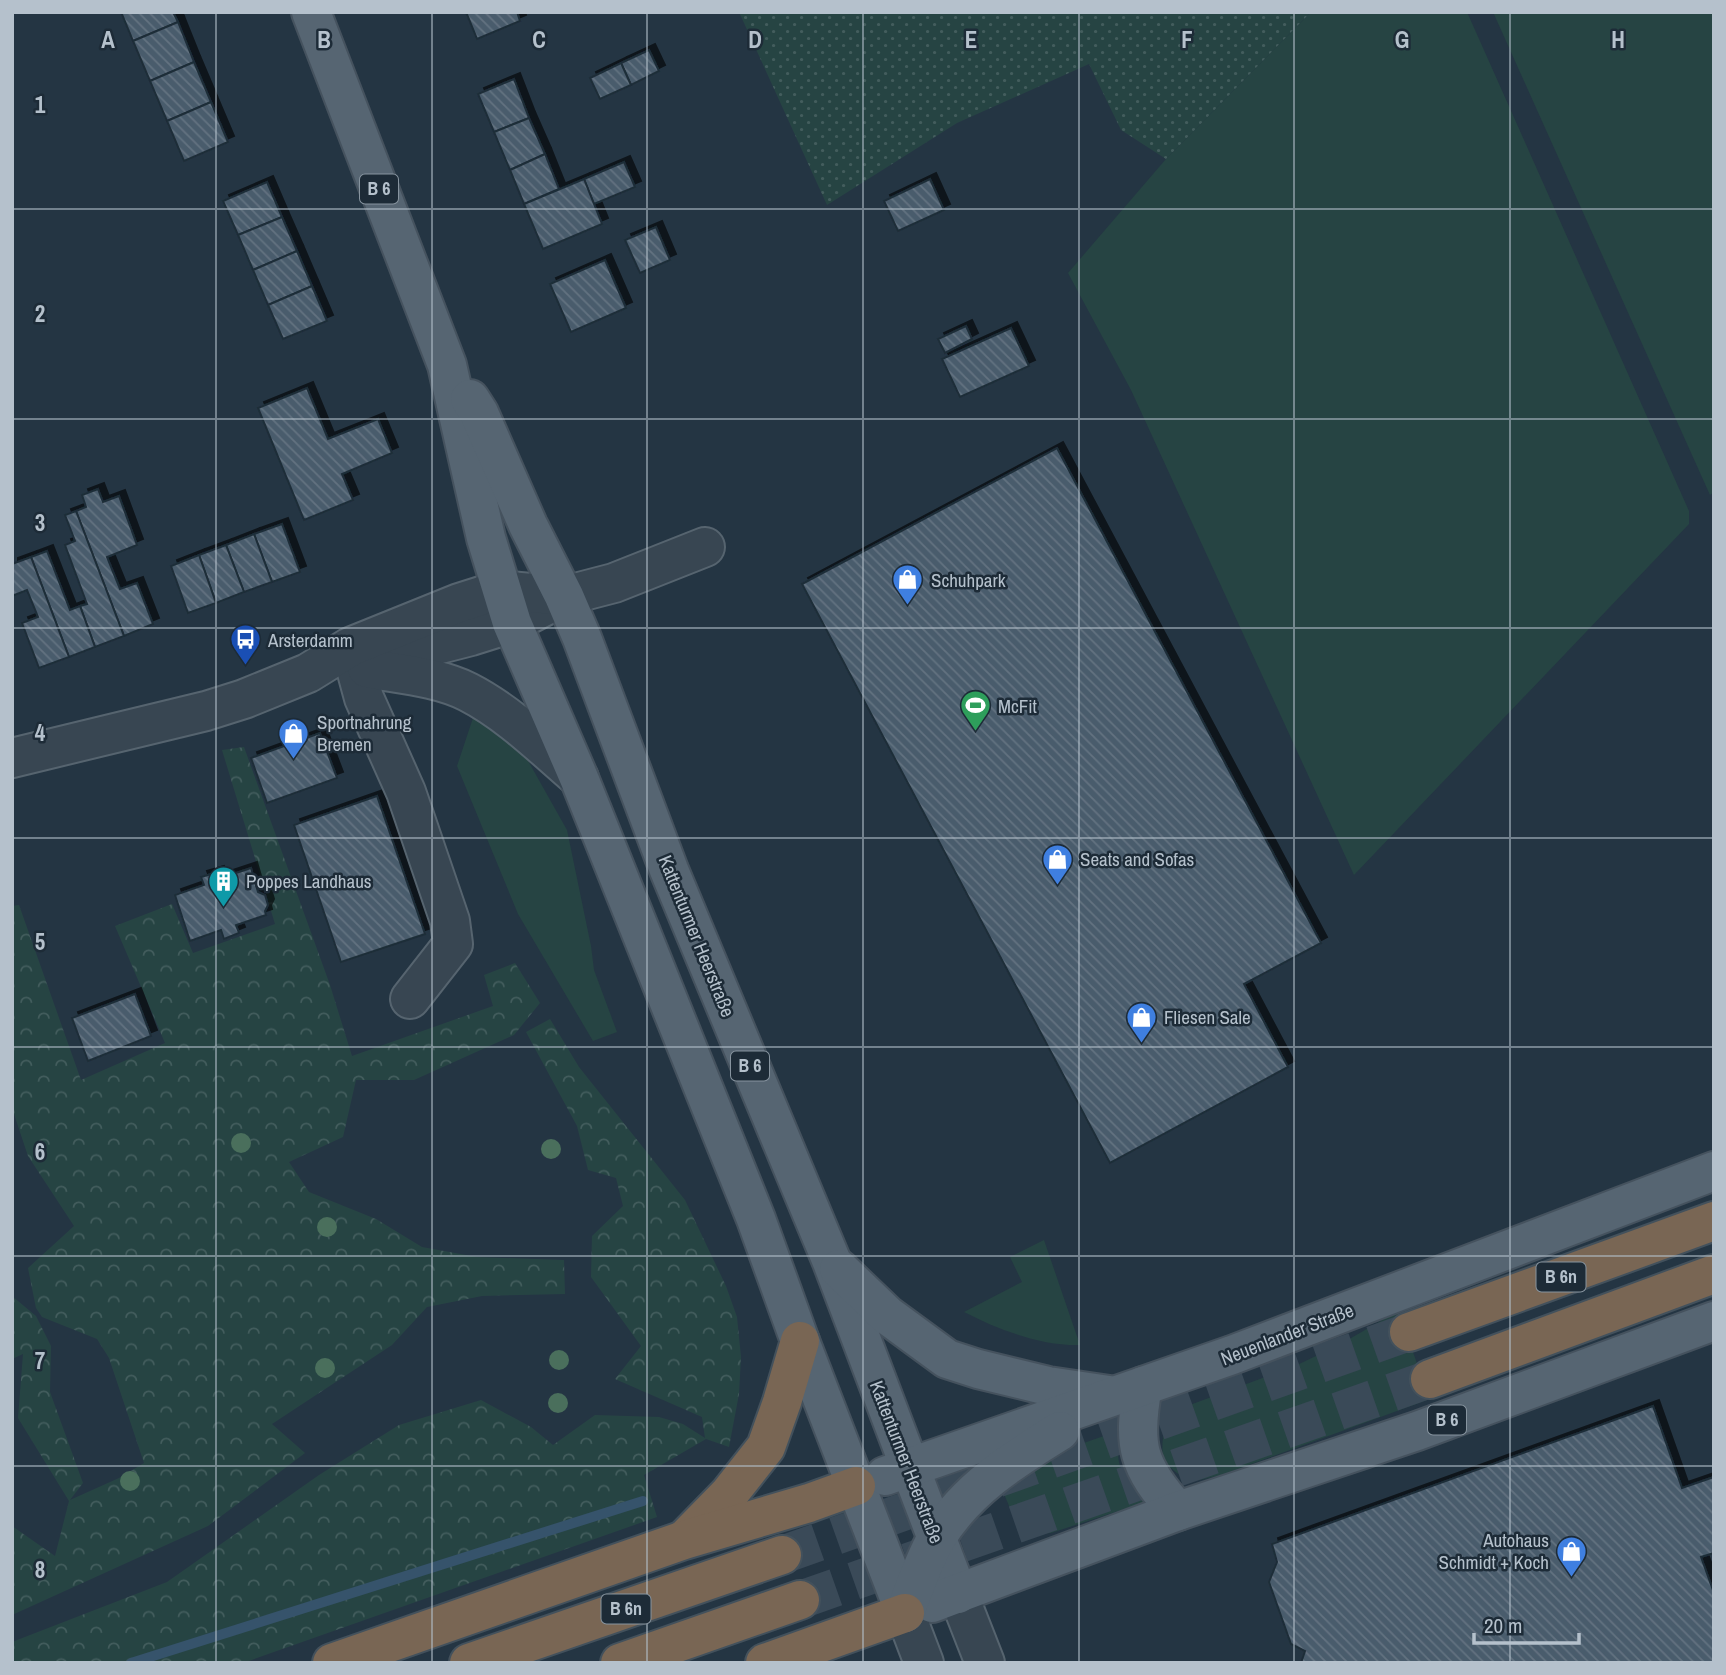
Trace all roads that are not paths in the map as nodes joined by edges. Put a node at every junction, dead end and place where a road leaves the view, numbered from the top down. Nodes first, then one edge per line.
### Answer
1 (311, 12) edge
2 (447, 365) junction
3 (705, 547) dead end
4 (564, 596) junction
5 (506, 606) junction
6 (355, 666) junction
7 (308, 673) junction
8 (12, 758) edge
9 (579, 778) junction
10 (410, 999) dead end
11 (1714, 1171) edge
12 (1714, 1221) edge
13 (832, 1262) junction
14 (1714, 1274) edge
15 (1714, 1321) edge
16 (1409, 1332) tunnel mouth
17 (800, 1341) junction
18 (1430, 1379) tunnel mouth
19 (1129, 1391) junction
20 (909, 1469) junction
21 (856, 1486) junction
22 (1178, 1511) junction
23 (937, 1539) junction
24 (684, 1540) junction
25 (782, 1555) tunnel mouth
26 (957, 1594) junction
27 (800, 1600) tunnel mouth
28 (905, 1613) junction
29 (332, 1663) edge
30 (469, 1663) edge
31 (620, 1663) edge
32 (765, 1663) edge
33 (924, 1663) edge
34 (985, 1663) edge

1 - 2 main road, Kattenturmer Heerstraße / B 6
2 - 4 main road, Kattenturmer Heerstraße / B 6
2 - 5 main road, Kattenturmer Heerstraße / B 6
3 - 4 street
4 - 5 street
4 - 13 main road, Kattenturmer Heerstraße / B 6
5 - 6 street
5 - 7 street
5 - 9 main road, Kattenturmer Heerstraße / B 6
6 - 7 street
6 - 9 street
6 - 10 street
7 - 8 street
9 - 17 main road, Kattenturmer Heerstraße / B 6
11 - 19 main road, Neuenlander Straße / B 6
12 - 16 highway, B 6n
13 - 19 main road, B 6
13 - 20 main road, Kattenturmer Heerstraße / B 6
14 - 18 highway, B 6n
15 - 22 main road, B 6
17 - 21 main road, Kattenturmer Heerstraße / B 6
17 - 24 highway
19 - 20 main road, Neuenlander Straße
19 - 22 main road
19 - 23 main road
20 - 21 main road, Neuenlander Straße
20 - 23 main road, Kattenturmer Heerstraße
21 - 24 highway
21 - 28 main road, Kattenturmer Heerstraße / B 6
22 - 26 main road, B 6
23 - 26 main road, Kattenturmer Heerstraße
23 - 28 main road
24 - 29 highway
25 - 30 highway, B 6n
26 - 28 main road, B 6
26 - 34 street
27 - 31 highway, B 6n
28 - 32 highway
28 - 33 street

